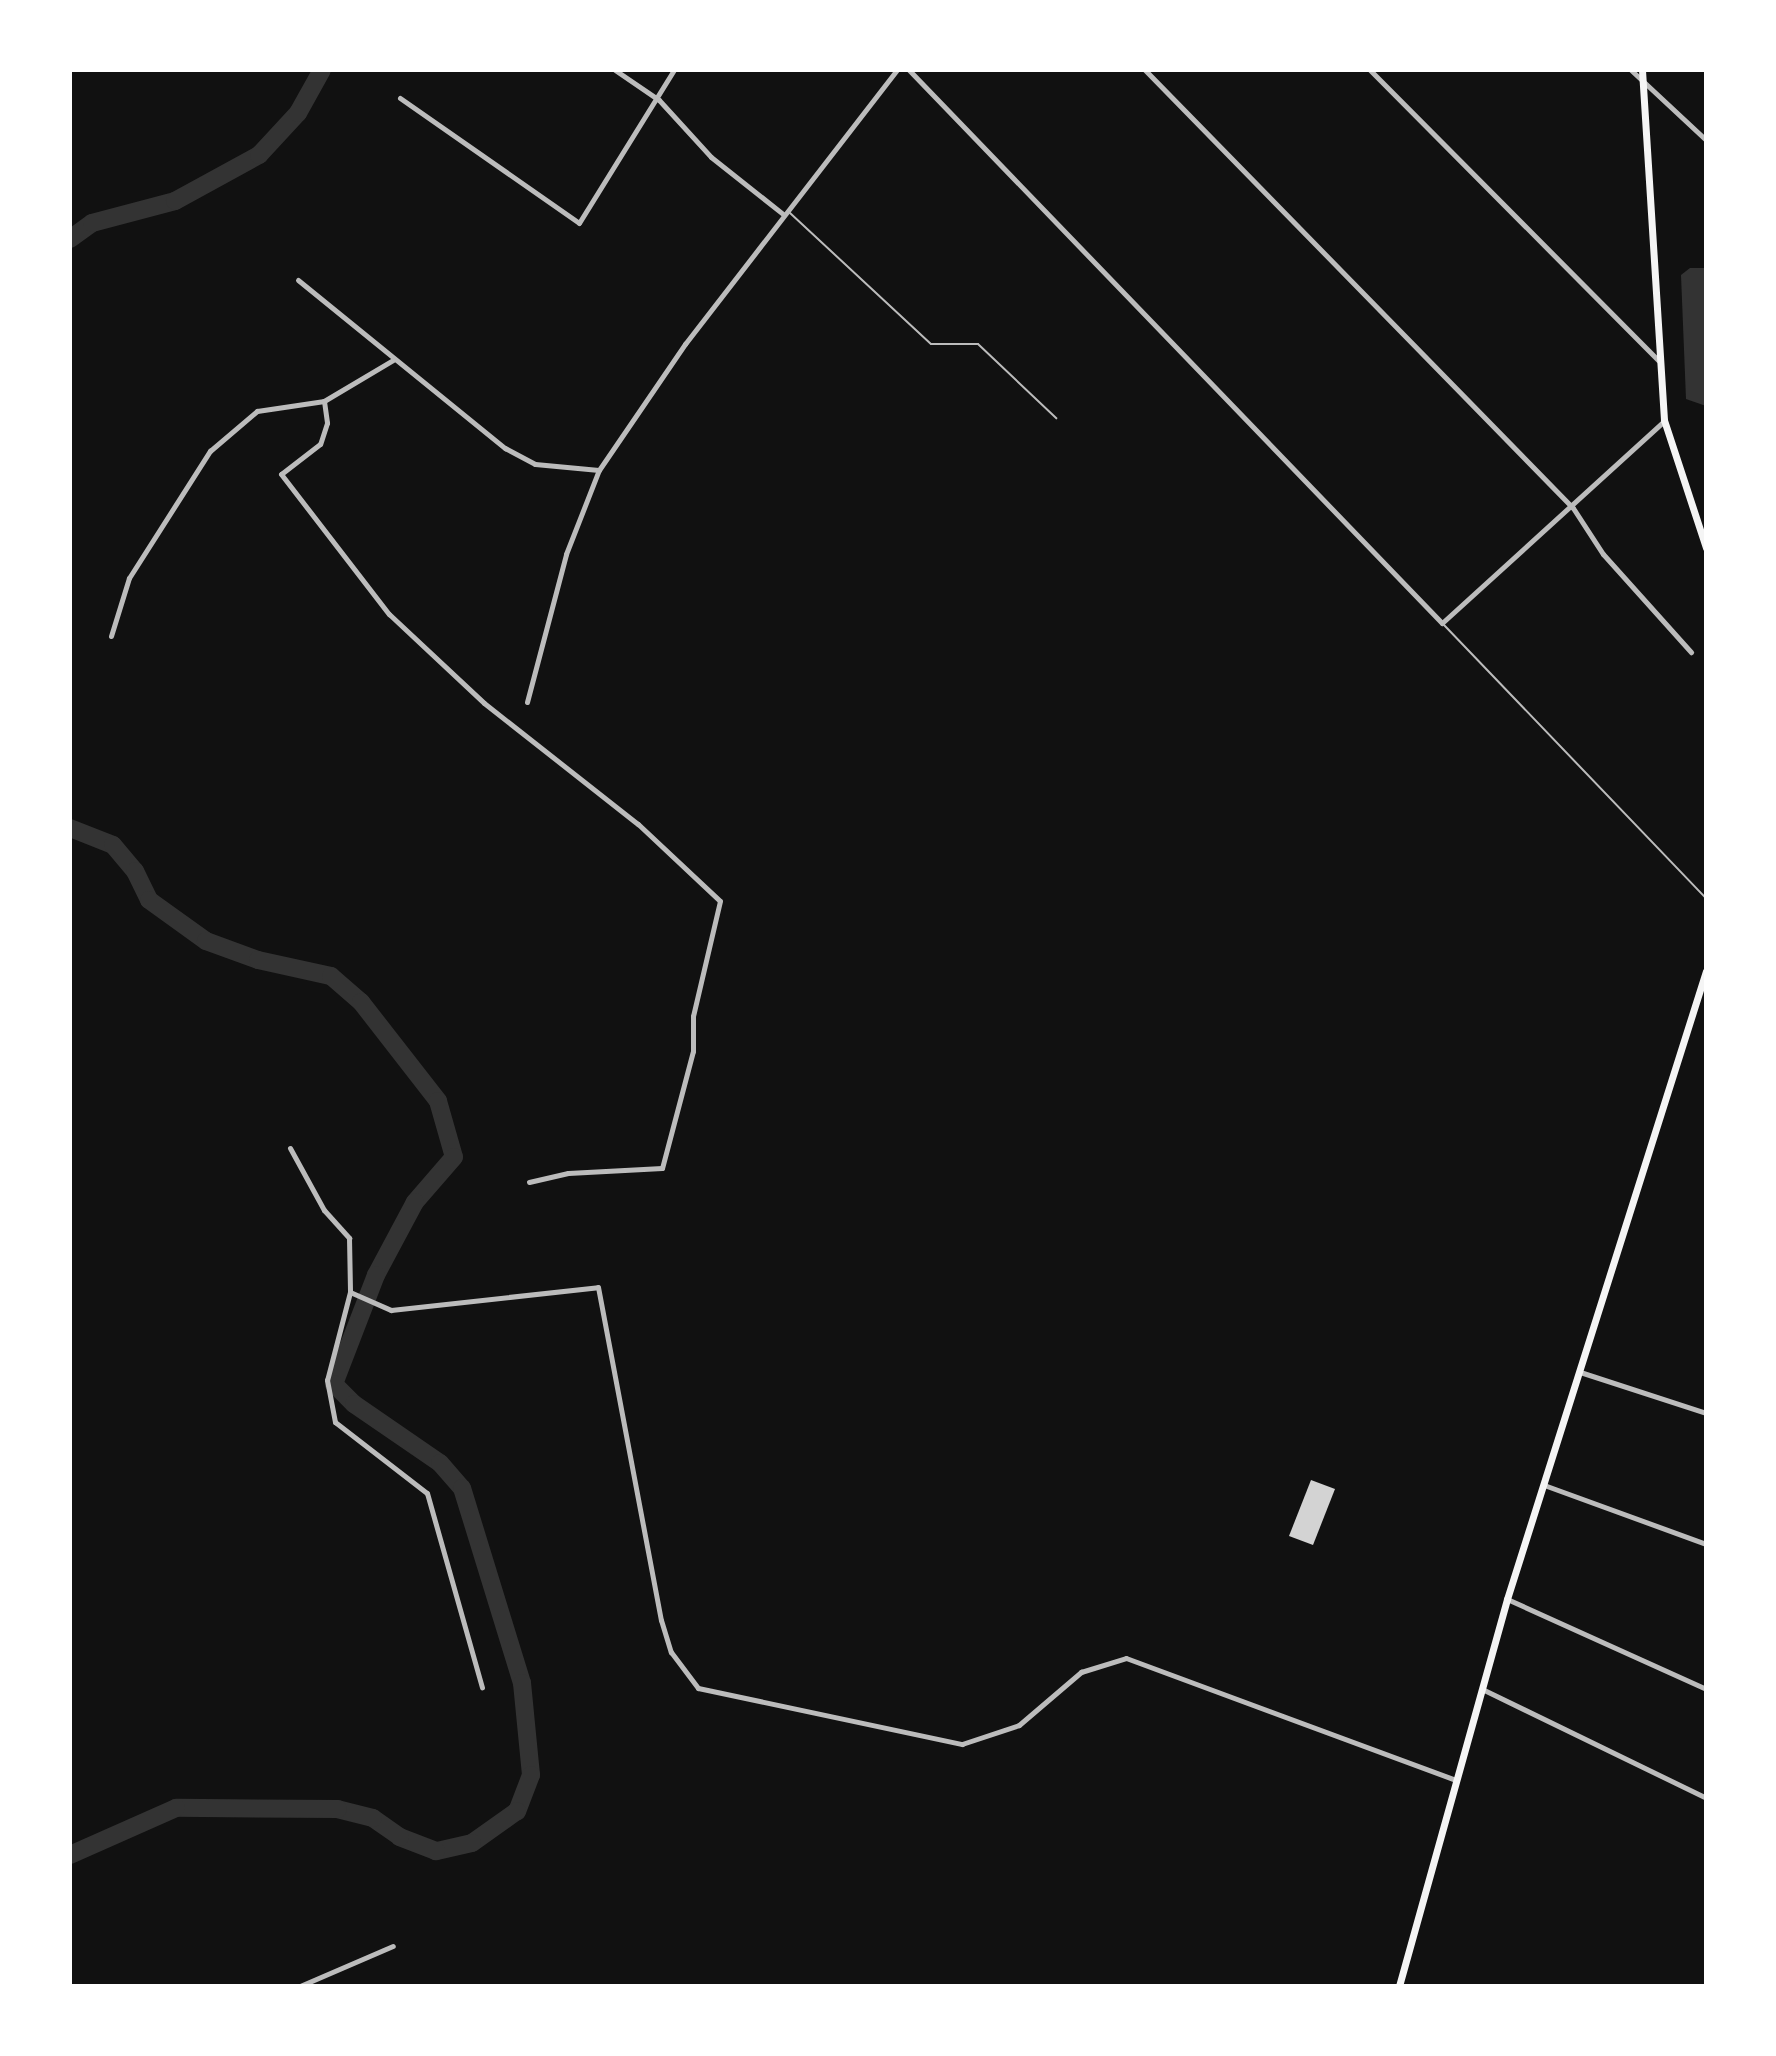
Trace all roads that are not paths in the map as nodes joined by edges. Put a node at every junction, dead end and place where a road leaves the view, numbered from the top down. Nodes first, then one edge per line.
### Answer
1 (615, 70) edge
2 (674, 70) edge
3 (897, 70) edge
4 (909, 70) edge
5 (1145, 70) edge
6 (1370, 70) edge
7 (1631, 70) edge
8 (1642, 70) edge
9 (1643, 84) junction
10 (400, 98) dead end
11 (659, 100) junction
12 (1706, 140) edge
13 (785, 212) junction
14 (298, 280) dead end
15 (393, 360) dead end
16 (1658, 360) junction
17 (324, 401) junction
18 (1056, 418) dead end
19 (1664, 420) junction
20 (599, 470) junction
21 (1573, 508) junction
22 (1706, 548) edge
23 (1442, 623) junction
24 (111, 636) dead end
25 (1691, 652) dead end
26 (527, 702) dead end
27 (1706, 898) edge
28 (1706, 971) edge
29 (290, 1148) dead end
30 (529, 1182) dead end
31 (350, 1292) junction
32 (1580, 1372) junction
33 (1706, 1413) edge
34 (1544, 1485) junction
35 (1706, 1544) edge
36 (1507, 1599) junction
37 (482, 1687) dead end
38 (1482, 1689) junction
39 (1706, 1689) edge
40 (1456, 1780) junction
41 (1706, 1798) edge
42 (393, 1946) dead end
43 (300, 1986) edge
44 (1399, 1986) edge

1 - 11 street
2 - 11 street
3 - 13 street
4 - 23 street
5 - 21 street
6 - 16 street
7 - 9 street
8 - 9 main road
9 - 12 street
9 - 16 main road
10 - 11 street
11 - 13 street
13 - 18 lane
13 - 20 street
14 - 20 street
15 - 17 street
16 - 19 main road
17 - 24 street
17 - 30 street
19 - 21 street
19 - 22 main road
20 - 26 street
21 - 23 street
21 - 25 street
23 - 27 lane
28 - 32 main road
29 - 31 street
31 - 37 street
31 - 40 street
32 - 33 street
32 - 34 main road
34 - 35 street
34 - 36 main road
36 - 38 main road
36 - 39 street
38 - 40 main road
38 - 41 street
40 - 44 main road
42 - 43 street

